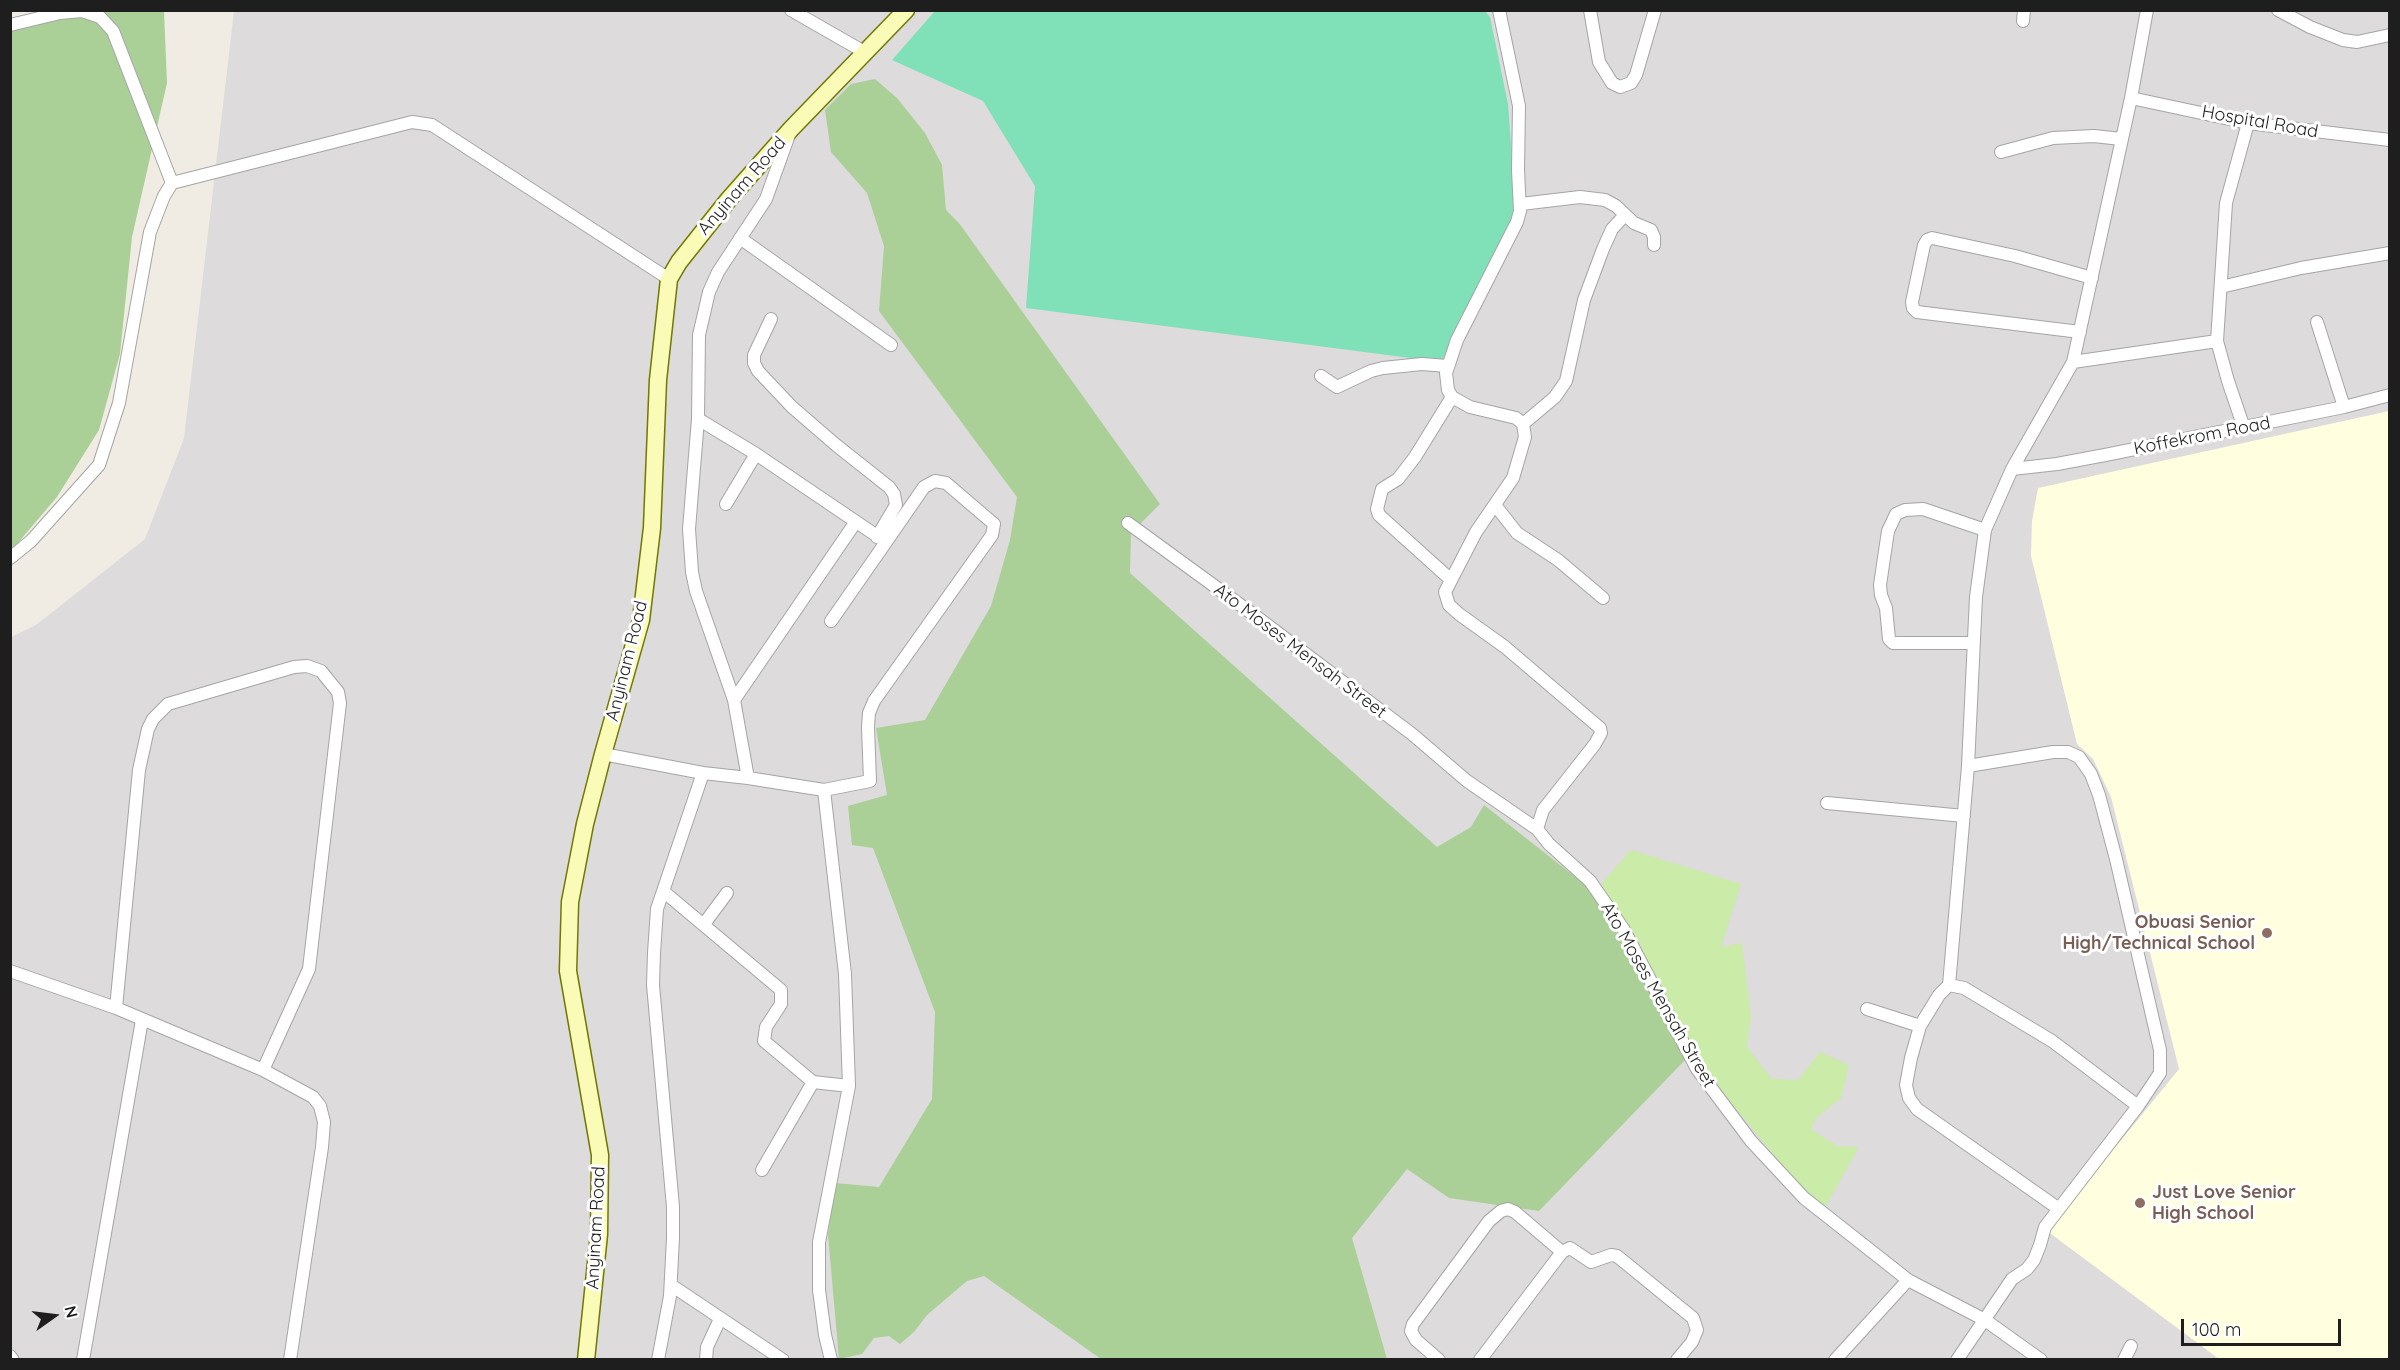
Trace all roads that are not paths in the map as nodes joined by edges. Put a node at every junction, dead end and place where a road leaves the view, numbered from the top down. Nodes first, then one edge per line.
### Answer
1 (791, 10) edge
2 (906, 10) edge
3 (1590, 10) edge
4 (1655, 10) edge
5 (2147, 10) edge
6 (2278, 10) edge
7 (1500, 11) edge
8 (10, 25) edge
9 (2390, 35) edge
10 (866, 53) junction
11 (2131, 98) junction
12 (2248, 123) junction
13 (791, 129) junction
14 (2121, 139) junction
15 (2389, 143) edge
16 (2001, 152) dead end
17 (172, 183) junction
18 (1521, 204) junction
19 (1625, 215) junction
20 (740, 238) junction
21 (1654, 245) dead end
22 (2390, 253) edge
23 (2091, 278) junction
24 (669, 279) junction
25 (2222, 287) junction
26 (771, 319) dead end
27 (2317, 322) dead end
28 (2080, 332) junction
29 (2217, 341) junction
30 (891, 345) dead end
31 (2073, 362) junction
32 (1447, 366) junction
33 (1321, 376) dead end
34 (2390, 395) edge
35 (1452, 397) junction
36 (2344, 407) junction
37 (698, 419) junction
38 (1523, 424) junction
39 (2244, 428) junction
40 (756, 454) junction
41 (2012, 469) junction
42 (726, 504) dead end
43 (1495, 505) junction
44 (855, 523) junction
45 (1128, 523) dead end
46 (1985, 530) junction
47 (881, 540) junction
48 (10, 558) edge
49 (1450, 579) junction
50 (1603, 598) dead end
51 (831, 621) dead end
52 (1974, 643) junction
53 (734, 700) junction
54 (603, 754) junction
55 (1968, 766) junction
56 (703, 773) junction
57 (748, 778) junction
58 (824, 790) junction
59 (1827, 803) dead end
60 (1964, 816) junction
61 (1537, 829) junction
62 (663, 891) junction
63 (727, 893) dead end
64 (704, 924) junction
65 (10, 971) edge
66 (1949, 985) junction
67 (116, 1008) junction
68 (1867, 1009) dead end
69 (142, 1020) junction
70 (1920, 1026) junction
71 (263, 1070) junction
72 (813, 1082) junction
73 (849, 1086) junction
74 (2138, 1106) junction
75 (762, 1170) dead end
76 (2059, 1209) junction
77 (1562, 1252) junction
78 (1908, 1280) junction
79 (671, 1285) junction
80 (720, 1319) junction
81 (1985, 1320) junction
82 (2132, 1346) dead end
83 (1432, 1357) edge
84 (83, 1359) edge
85 (290, 1359) edge
86 (586, 1359) edge
87 (658, 1359) edge
88 (706, 1359) edge
89 (783, 1359) edge
90 (831, 1359) edge
91 (1480, 1359) edge
92 (1677, 1359) edge
93 (1835, 1359) edge
94 (1957, 1359) edge
95 (2041, 1359) edge
96 (2124, 1359) edge

1 - 10 street
2 - 10 street, Anyinam Road
3 - 4 street
5 - 11 street
6 - 9 street
7 - 18 street
8 - 17 street
10 - 13 street, Anyinam Road
11 - 12 street, Hospital Road
11 - 14 street
12 - 15 street, Hospital Road
12 - 25 street
13 - 20 street
13 - 24 street, Anyinam Road
14 - 16 street
14 - 23 street
17 - 24 street
17 - 48 street
18 - 19 street
18 - 32 street
19 - 21 street
19 - 38 street
20 - 30 street
20 - 37 street
22 - 25 street
23 - 28 street
23 - 28 street
24 - 54 street, Anyinam Road
25 - 29 street
26 - 47 street
27 - 36 street
28 - 31 street
29 - 31 street
29 - 39 street
31 - 41 street
32 - 33 street
32 - 35 street
34 - 36 street, Koffekrom Road
35 - 38 street
35 - 49 street
36 - 39 street, Koffekrom Road
37 - 40 street
37 - 53 street
38 - 43 street
39 - 41 street, Koffekrom Road
40 - 42 street
40 - 44 street
41 - 46 street
43 - 49 street
43 - 50 street
44 - 47 street
44 - 53 street
45 - 61 street, Ato Moses Mensah Street
46 - 52 street
46 - 52 street
47 - 51 street
47 - 58 street
49 - 61 street
52 - 55 street
53 - 57 street
54 - 56 street
54 - 86 street, Anyinam Road
55 - 60 street
55 - 74 street
56 - 57 street
56 - 62 street
57 - 58 street
58 - 73 street
59 - 60 street
60 - 66 street
61 - 78 street, Ato Moses Mensah Street
62 - 64 street
62 - 79 street
63 - 64 street
64 - 72 street
65 - 67 street
66 - 70 street
66 - 74 street
67 - 69 street
67 - 71 street
68 - 70 street
69 - 71 street
69 - 84 street
70 - 76 street
71 - 85 street
72 - 73 street
72 - 75 street
73 - 90 street
74 - 76 street
76 - 81 street
77 - 83 street
77 - 91 street
77 - 92 street
78 - 81 street, Ato Moses Mensah Street
78 - 93 street
79 - 80 street
79 - 87 street
80 - 88 street
80 - 89 street
81 - 94 street
81 - 95 street, Ato Moses Mensah Street
82 - 96 street

